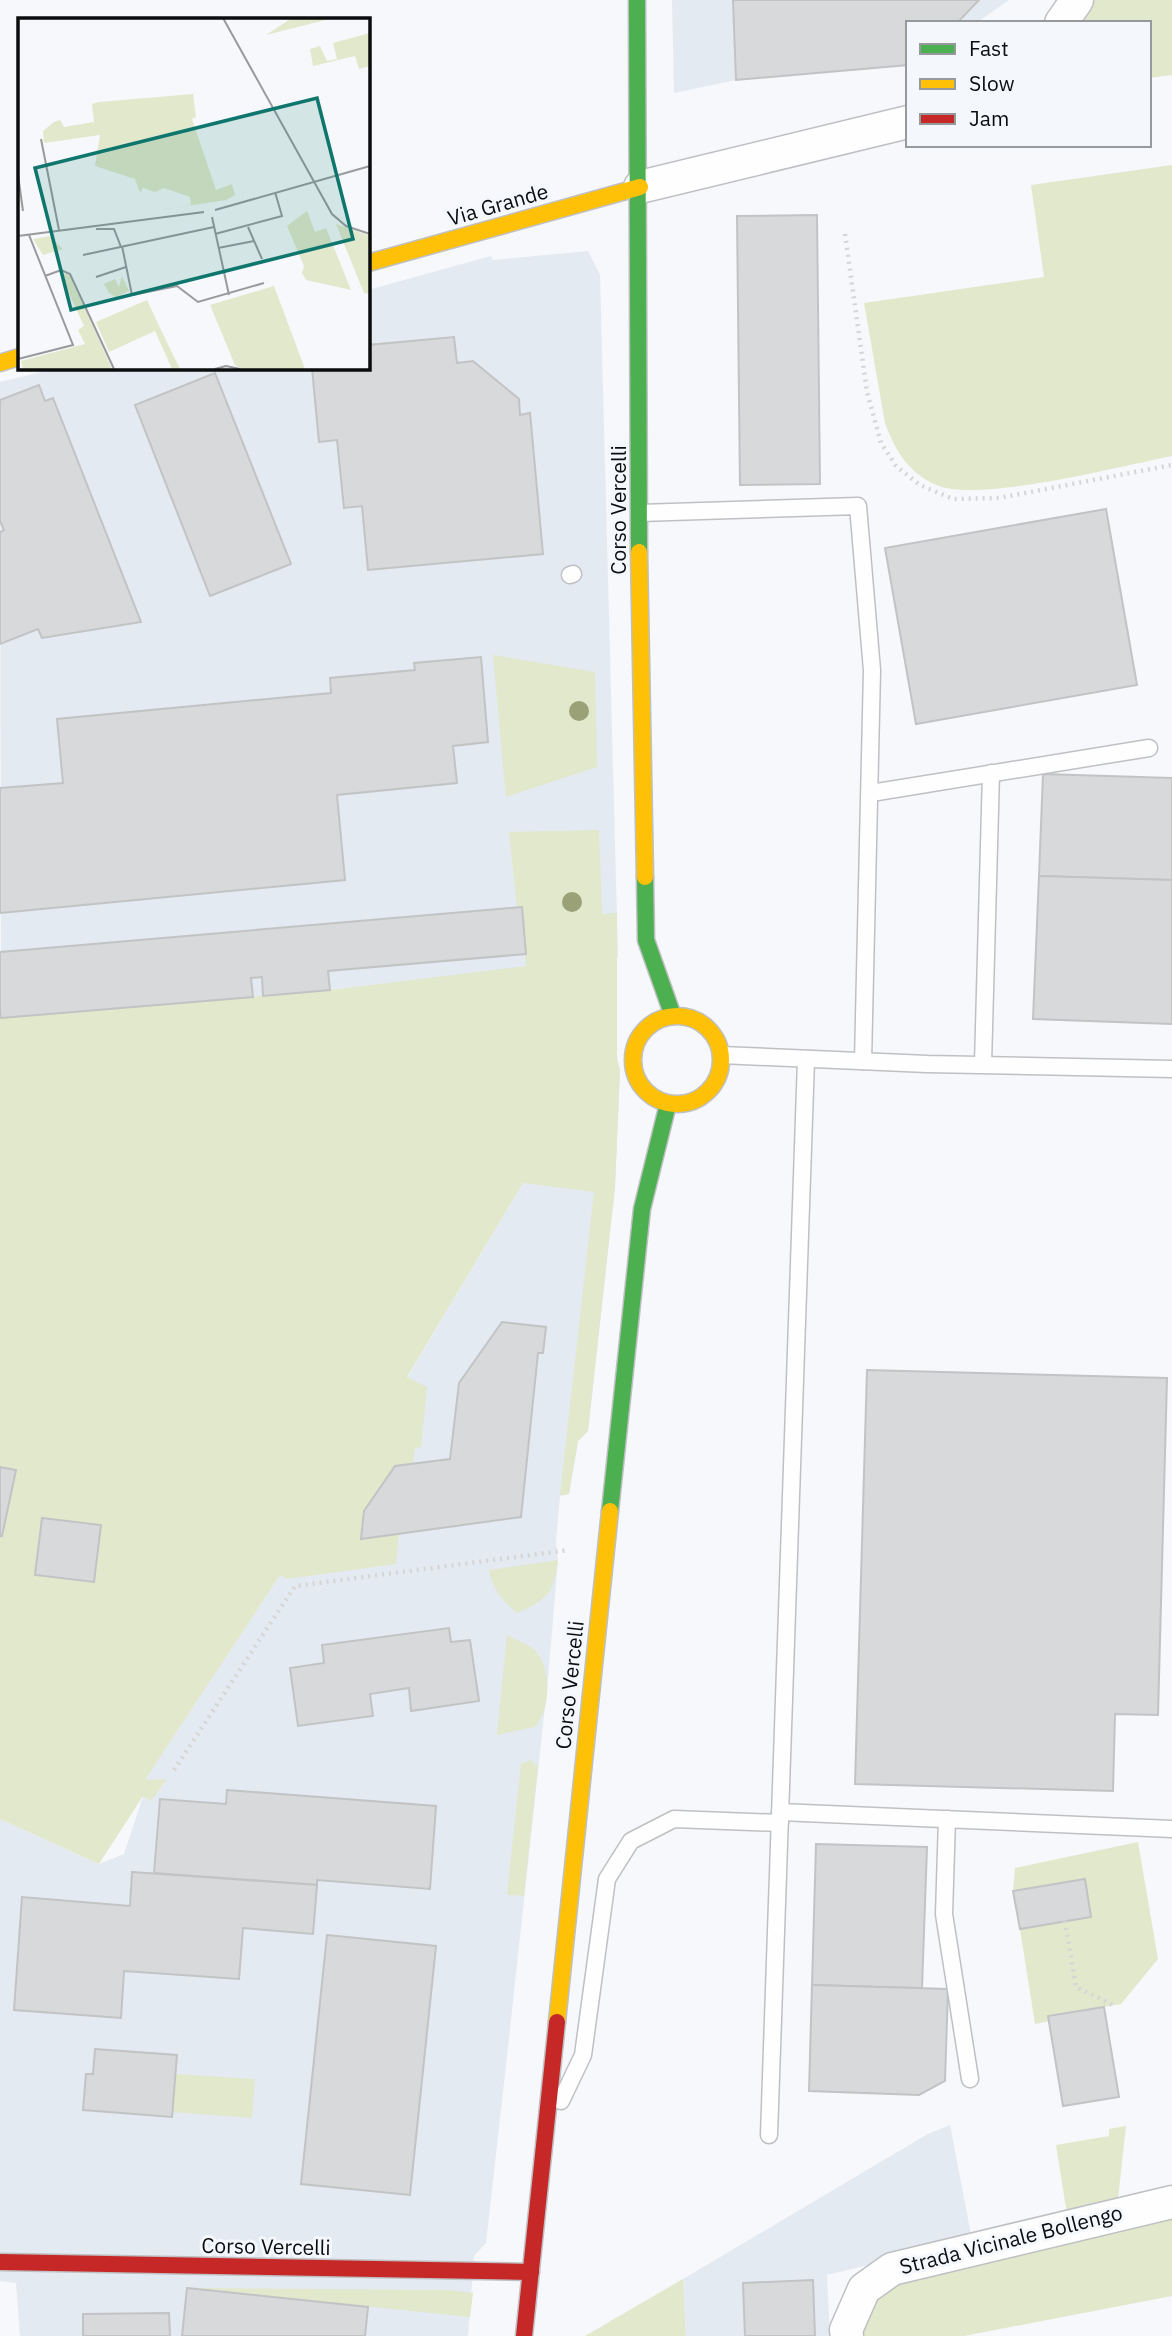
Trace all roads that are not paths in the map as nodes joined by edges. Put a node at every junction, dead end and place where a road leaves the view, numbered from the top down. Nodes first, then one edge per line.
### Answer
1 (637, 0) edge
2 (1077, 0) edge
3 (1062, 21) edge
4 (906, 121) edge
5 (640, 187) junction
6 (369, 263) edge
7 (18, 357) edge
8 (0, 363) edge
9 (640, 513) junction
10 (1149, 748) dead end
11 (991, 774) junction
12 (871, 793) junction
13 (673, 1016) junction
14 (721, 1055) junction
15 (806, 1060) junction
16 (863, 1061) junction
17 (982, 1064) junction
18 (1172, 1069) edge
19 (668, 1104) junction
20 (780, 1818) junction
21 (947, 1819) junction
22 (1172, 1829) edge
23 (971, 2079) dead end
24 (545, 2135) junction
25 (769, 2135) dead end
26 (1172, 2202) edge
27 (0, 2262) edge
28 (531, 2272) junction
29 (524, 2336) edge
30 (847, 2336) edge

1 - 5 main road, Corso Vercelli
2 - 3 street
4 - 5 street
5 - 6 main road, Via Grande
5 - 9 main road, Corso Vercelli
7 - 8 main road
9 - 12 lane
9 - 13 main road, Corso Vercelli
10 - 11 lane
11 - 12 lane
11 - 17 lane
12 - 16 lane
13 - 14 main road
13 - 19 main road
14 - 15 lane
14 - 19 main road
15 - 16 lane
15 - 20 lane
16 - 17 lane
17 - 18 lane
19 - 24 main road, Corso Vercelli
20 - 21 lane
20 - 24 lane
20 - 25 lane
21 - 22 lane
21 - 23 lane
24 - 28 main road, Corso Vercelli
26 - 30 street, Strada Vicinale Bollengo
27 - 28 main road, Corso Vercelli
28 - 29 main road, Corso Vercelli

